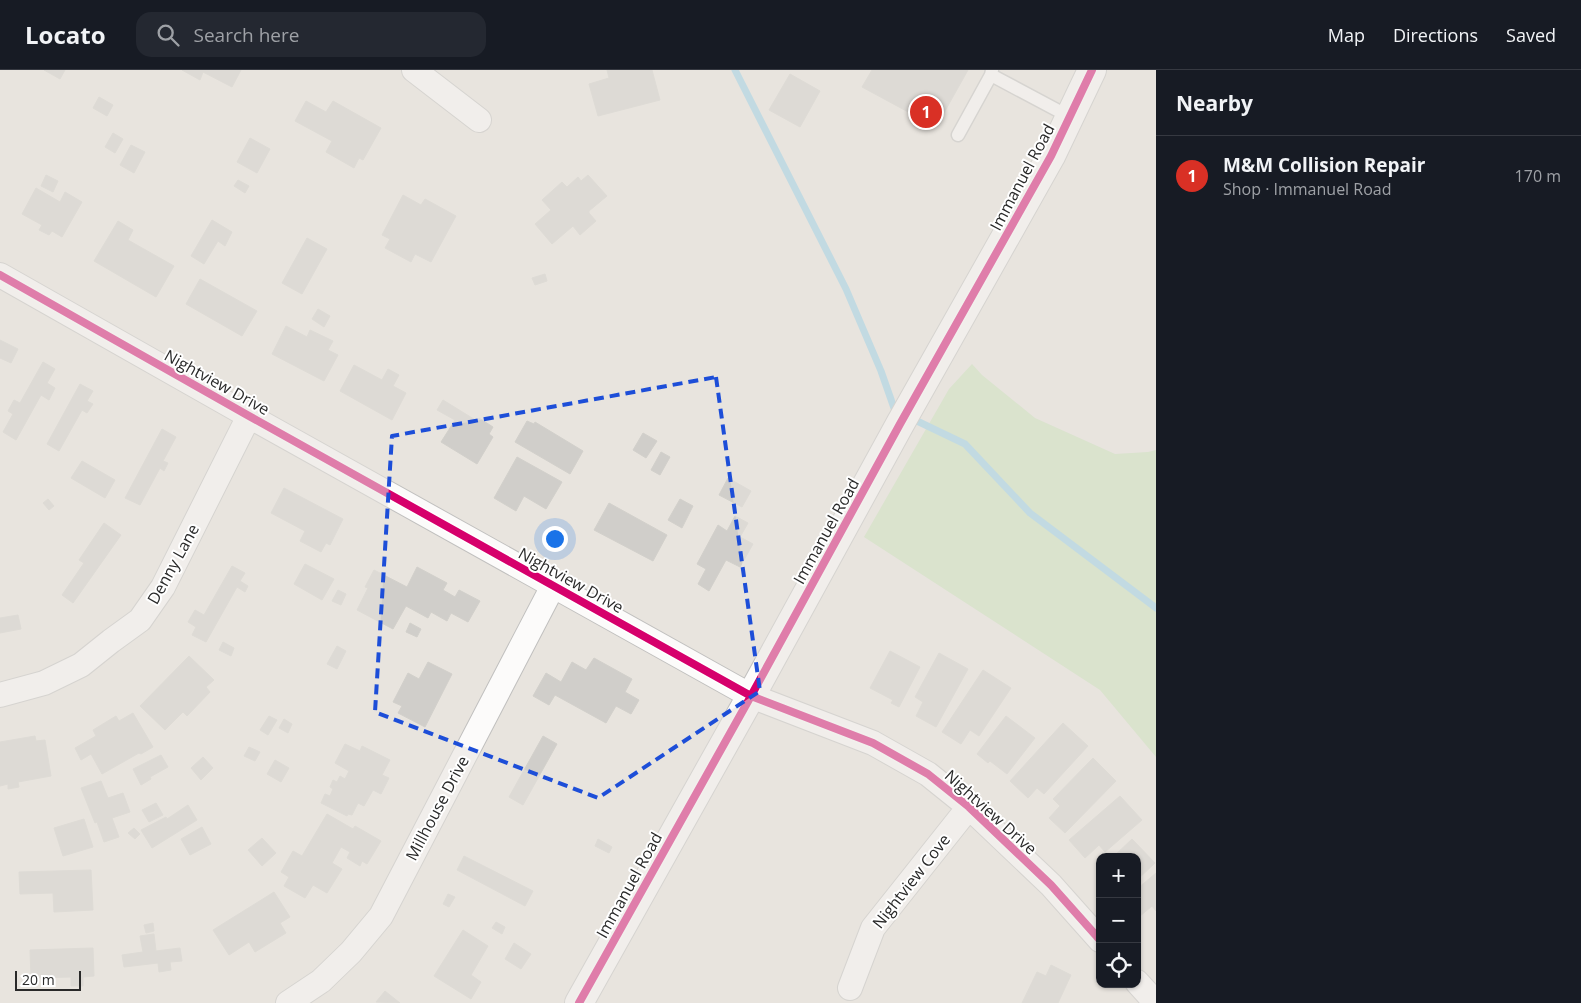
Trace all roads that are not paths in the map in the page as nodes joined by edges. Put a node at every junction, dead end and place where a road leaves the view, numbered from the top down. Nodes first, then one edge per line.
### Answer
1 (414, 70) edge
2 (1092, 70) edge
3 (991, 73) edge
4 (1070, 117) junction
5 (479, 120) dead end
6 (958, 135) dead end
7 (0, 275) edge
8 (249, 416) junction
9 (553, 586) junction
10 (0, 695) edge
11 (752, 696) junction
12 (969, 807) junction
13 (1096, 936) edge
14 (1141, 986) edge
15 (850, 988) dead end
16 (288, 1003) edge
17 (578, 1003) edge
18 (1156, 1003) edge

1 - 5 street
2 - 4 street, Immanuel Road
3 - 4 lane
3 - 6 lane
4 - 11 street, Immanuel Road
7 - 8 street, Nightview Drive
8 - 9 street, Nightview Drive
8 - 10 street, Denny Lane
9 - 11 street, Nightview Drive
9 - 16 street, Millhouse Drive
11 - 12 street, Nightview Drive
11 - 17 street, Immanuel Road
12 - 13 street, Nightview Drive
12 - 15 street, Nightview Cove
14 - 18 street

